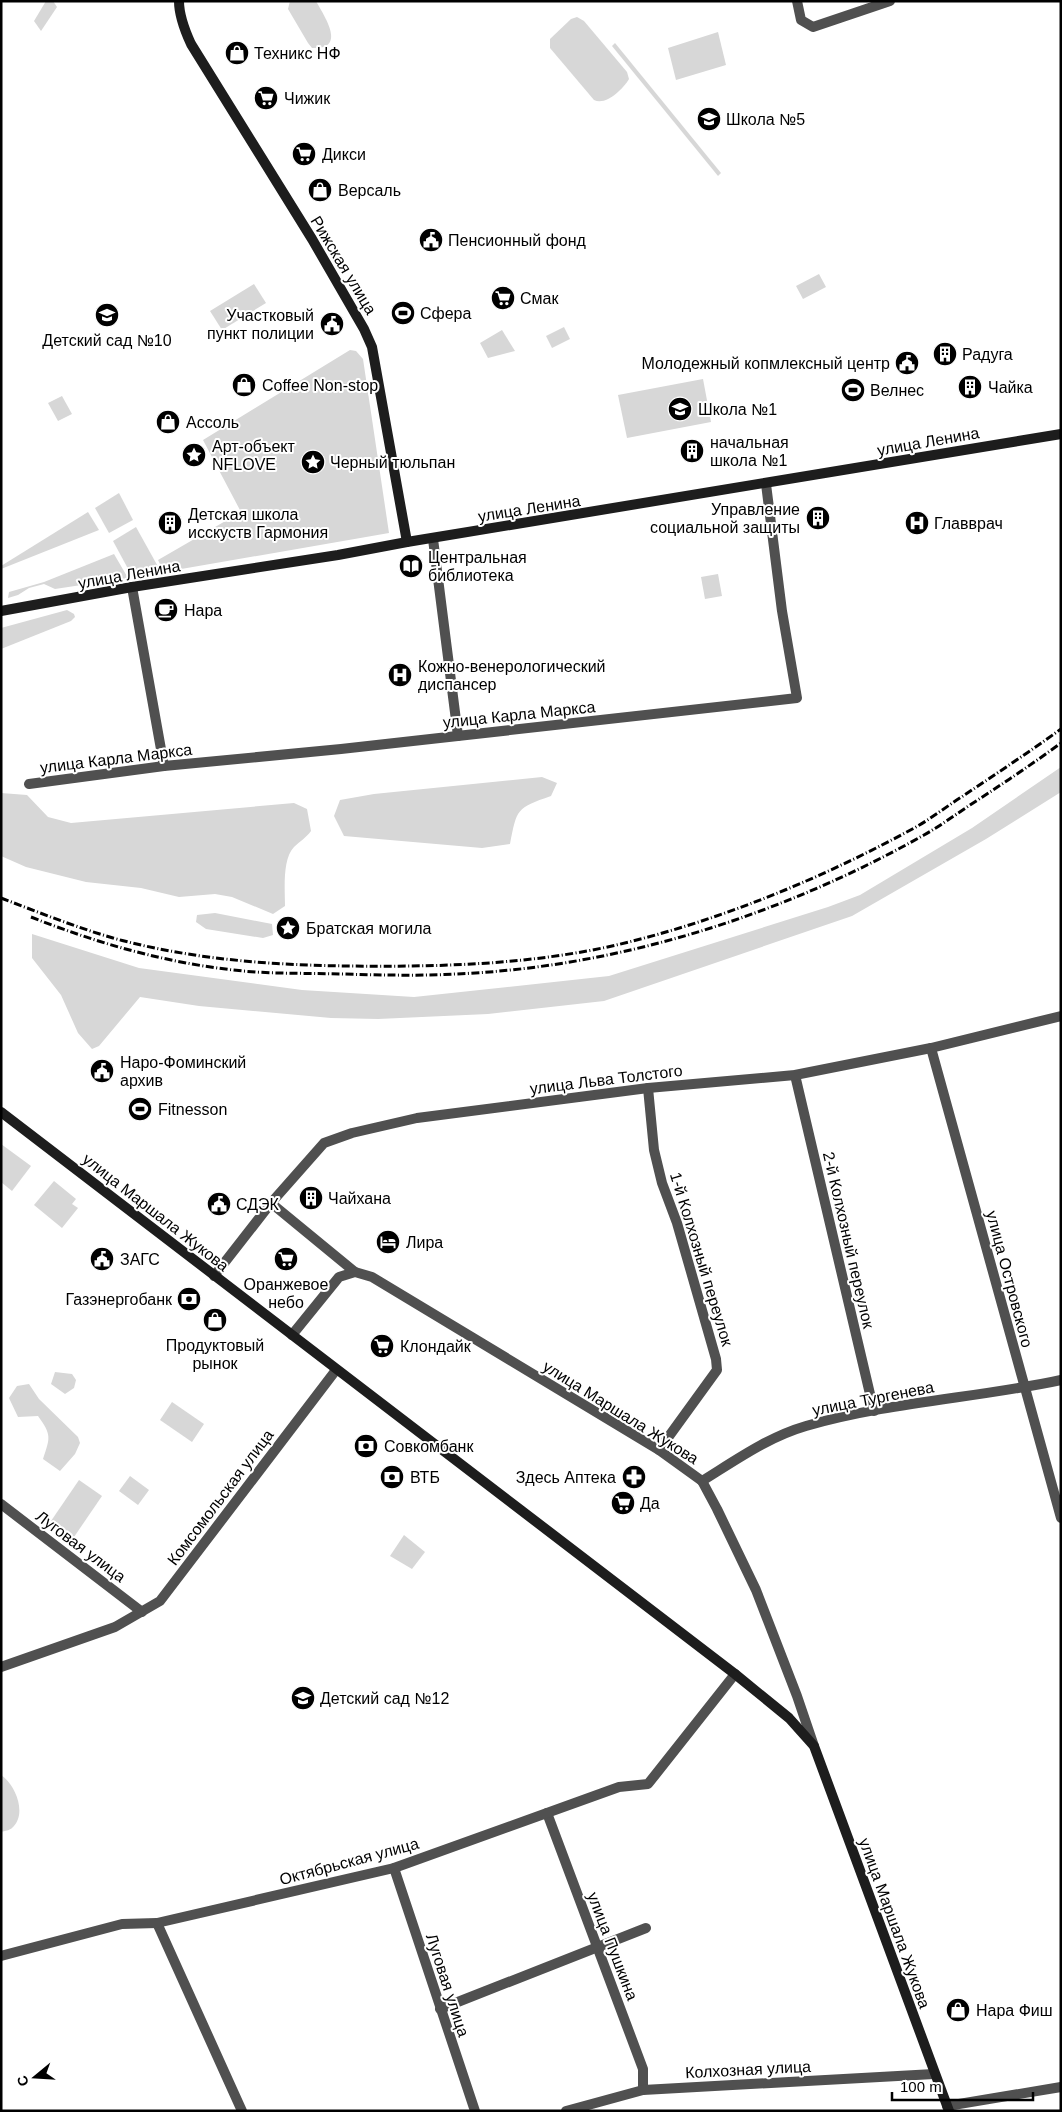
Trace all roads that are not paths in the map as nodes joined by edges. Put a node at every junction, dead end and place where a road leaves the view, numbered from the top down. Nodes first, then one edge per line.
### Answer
1 (179, 1) edge
2 (797, 1) edge
3 (890, 1) edge
4 (1061, 434) edge
5 (766, 484) junction
6 (433, 539) junction
7 (407, 542) junction
8 (132, 587) junction
9 (1, 611) edge
10 (458, 736) junction
11 (164, 766) junction
12 (29, 784) dead end
13 (1061, 1016) edge
14 (931, 1048) junction
15 (795, 1075) junction
16 (648, 1088) junction
17 (1, 1112) edge
18 (271, 1204) junction
19 (355, 1272) junction
20 (214, 1276) junction
21 (292, 1336) junction
22 (336, 1370) junction
23 (1061, 1380) edge
24 (1025, 1388) junction
25 (874, 1411) junction
26 (659, 1450) junction
27 (702, 1481) junction
28 (1, 1504) edge
29 (1061, 1518) edge
30 (142, 1612) junction
31 (1, 1667) edge
32 (735, 1674) junction
33 (814, 1746) junction
34 (547, 1813) junction
35 (394, 1868) junction
36 (157, 1923) junction
37 (646, 1928) dead end
38 (597, 1946) junction
39 (1, 1956) edge
40 (440, 2009) junction
41 (934, 2074) junction
42 (1061, 2087) edge
43 (643, 2090) junction
44 (948, 2108) edge
45 (242, 2111) edge
46 (475, 2111) edge
47 (566, 2111) edge

1 - 7 street, Рижская улица
2 - 3 street
4 - 5 street, улица Ленина
5 - 6 street, улица Ленина
5 - 10 street, улица Карла Маркса
6 - 7 street, улица Ленина
6 - 10 street
7 - 8 street, улица Ленина
8 - 9 street, улица Ленина
8 - 11 street
10 - 11 street, улица Карла Маркса
11 - 12 street, улица Карла Маркса
13 - 14 street, улица Льва Толстого
14 - 15 street, улица Льва Толстого
14 - 24 street, улица Островского
15 - 16 street, улица Льва Толстого
15 - 25 street, 2-й Колхозный переулок
16 - 18 street, улица Льва Толстого
16 - 26 street, 1-й Колхозный переулок
17 - 20 street, улица Маршала Жукова
18 - 19 street, улица Маршала Жукова
18 - 20 street, улица Льва Толстого
19 - 21 street
19 - 26 street, улица Маршала Жукова
20 - 21 street, улица Маршала Жукова
21 - 22 street, улица Маршала Жукова
22 - 30 street, Комсомольская улица
22 - 32 street, улица Маршала Жукова
23 - 24 street, улица Тургенева
24 - 25 street, улица Тургенева
24 - 29 street, улица Островского
25 - 27 street, улица Тургенева
26 - 27 street, улица Маршала Жукова
27 - 33 street, улица Маршала Жукова
28 - 30 street, Луговая улица
30 - 31 street, Комсомольская улица
32 - 33 street, улица Маршала Жукова
32 - 34 street, Октябрьская улица
33 - 41 street, улица Маршала Жукова
34 - 35 street, Октябрьская улица
34 - 38 street, улица Пушкина
35 - 36 street, Октябрьская улица
35 - 40 street, Луговая улица
36 - 39 street, Октябрьская улица
36 - 45 street
37 - 38 street
38 - 40 street
38 - 43 street, улица Пушкина
40 - 46 street, Луговая улица
41 - 43 street, Колхозная улица
41 - 44 street, улица Маршала Жукова
42 - 44 street
43 - 47 street, Колхозная улица

